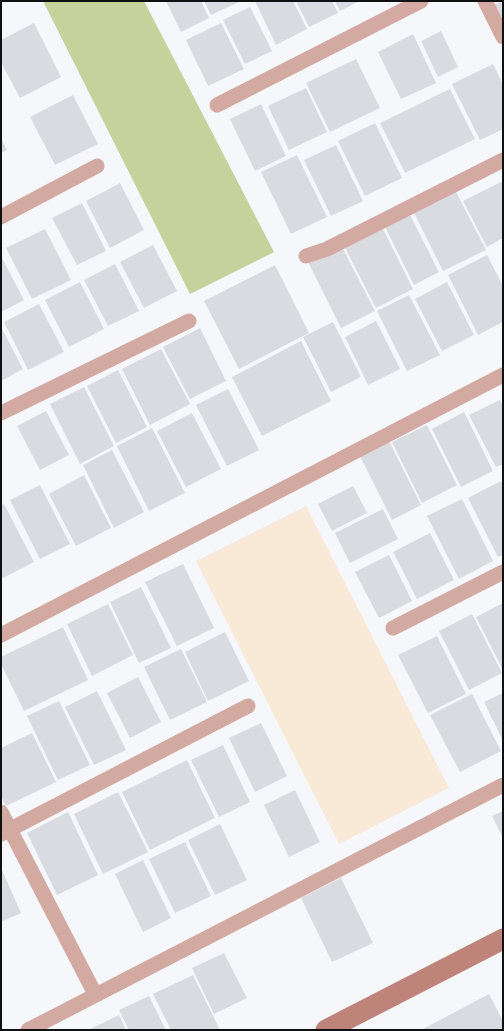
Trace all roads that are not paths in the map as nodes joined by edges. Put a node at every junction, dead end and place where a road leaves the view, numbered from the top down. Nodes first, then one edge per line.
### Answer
1 (421, 1) edge
2 (485, 1) edge
3 (503, 38) edge
4 (216, 105) dead end
5 (503, 160) edge
6 (97, 166) dead end
7 (1, 217) edge
8 (306, 256) dead end
9 (189, 321) dead end
10 (503, 375) edge
11 (1, 413) edge
12 (503, 572) edge
13 (393, 628) dead end
14 (3, 630) edge
15 (248, 706) dead end
16 (503, 785) edge
17 (1, 812) edge
18 (5, 831) edge
19 (503, 939) edge
20 (95, 994) junction
21 (28, 1030) edge
22 (326, 1030) edge

1 - 4 street
2 - 3 street
5 - 8 street
6 - 7 street
9 - 11 street
10 - 14 street
12 - 13 street
15 - 18 street
16 - 20 street
17 - 18 street
18 - 20 street
19 - 22 street
20 - 21 street

